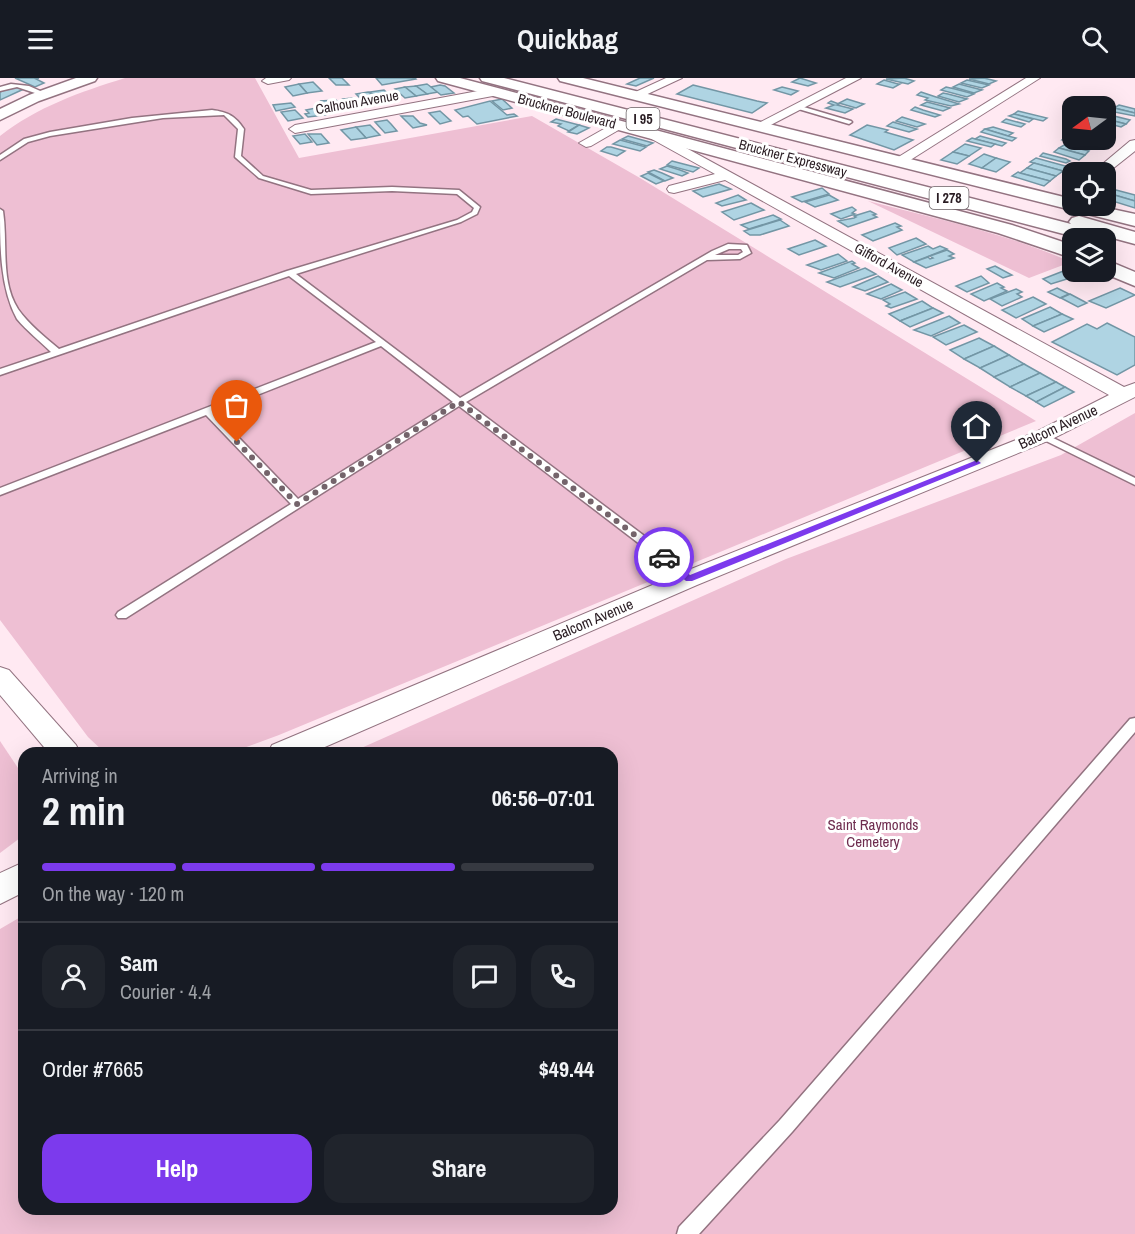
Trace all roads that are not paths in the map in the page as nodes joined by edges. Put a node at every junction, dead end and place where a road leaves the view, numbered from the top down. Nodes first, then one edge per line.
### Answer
1 (90, 78) edge
2 (285, 78) edge
3 (443, 78) edge
4 (523, 78) edge
5 (565, 78) edge
6 (676, 78) edge
7 (855, 78) edge
8 (1034, 78) edge
9 (268, 81) dead end
10 (491, 85) edge
11 (0, 89) edge
12 (44, 94) junction
13 (635, 95) junction
14 (797, 107) junction
15 (0, 115) edge
16 (849, 122) dead end
17 (618, 125) junction
18 (759, 126) junction
19 (295, 129) dead end
20 (655, 135) junction
21 (586, 143) dead end
22 (1135, 144) edge
23 (0, 158) edge
24 (798, 160) junction
25 (899, 161) junction
26 (1112, 162) edge
27 (863, 165) junction
28 (727, 174) junction
29 (674, 189) dead end
30 (1062, 200) edge
31 (0, 211) edge
32 (1116, 215) edge
33 (1135, 220) edge
34 (1062, 228) edge
35 (1135, 228) edge
36 (1062, 236) edge
37 (1135, 238) edge
38 (1116, 243) edge
39 (1062, 248) edge
40 (1135, 249) edge
41 (1116, 254) edge
42 (705, 258) dead end
43 (1135, 261) edge
44 (1116, 271) edge
45 (290, 273) junction
46 (1135, 280) edge
47 (3, 290) edge
48 (382, 343) junction
49 (58, 353) junction
50 (0, 372) edge
51 (1129, 392) edge
52 (459, 402) junction
53 (208, 411) junction
54 (1043, 436) junction
55 (1135, 482) edge
56 (0, 492) edge
57 (297, 504) junction
58 (689, 579) junction
59 (122, 615) dead end
60 (0, 677) edge
61 (1135, 723) edge
62 (61, 747) edge
63 (296, 747) edge
64 (18, 879) edge
65 (0, 889) edge
66 (686, 1234) edge

1 - 12 main road
2 - 9 street
3 - 10 main road, Bruckner Boulevard
4 - 27 main road, Bruckner Expressway / I 95
5 - 13 main road
6 - 13 street
7 - 14 street
8 - 25 street
10 - 17 main road, Bruckner Boulevard
10 - 19 street, Calhoun Avenue
10 - 24 main road, Bruckner Expressway / I 95
11 - 12 lane
12 - 15 main road
13 - 18 main road
14 - 16 lane
14 - 18 street
17 - 20 main road, Bruckner Boulevard
17 - 21 street
18 - 25 main road
20 - 28 street, Gifford Avenue
20 - 39 main road, Bruckner Boulevard
22 - 26 street
23 - 45 lane
24 - 34 main road, Bruckner Expressway / I 278
24 - 36 main road, I 95
25 - 30 main road
27 - 35 main road
27 - 37 main road, Bruckner Expressway / I 95
28 - 29 street
28 - 51 street, Gifford Avenue
31 - 47 lane
32 - 33 main road
38 - 40 main road
41 - 43 main road
42 - 52 lane
44 - 46 main road
45 - 48 lane
45 - 49 lane
47 - 49 lane
48 - 52 lane
48 - 53 lane
49 - 50 lane
51 - 54 street, Balcom Avenue
52 - 57 lane
52 - 58 lane
53 - 56 lane
53 - 57 lane
54 - 55 lane
54 - 58 street, Balcom Avenue
57 - 59 lane
58 - 63 street, Balcom Avenue
60 - 62 street
61 - 66 lane
64 - 65 street

